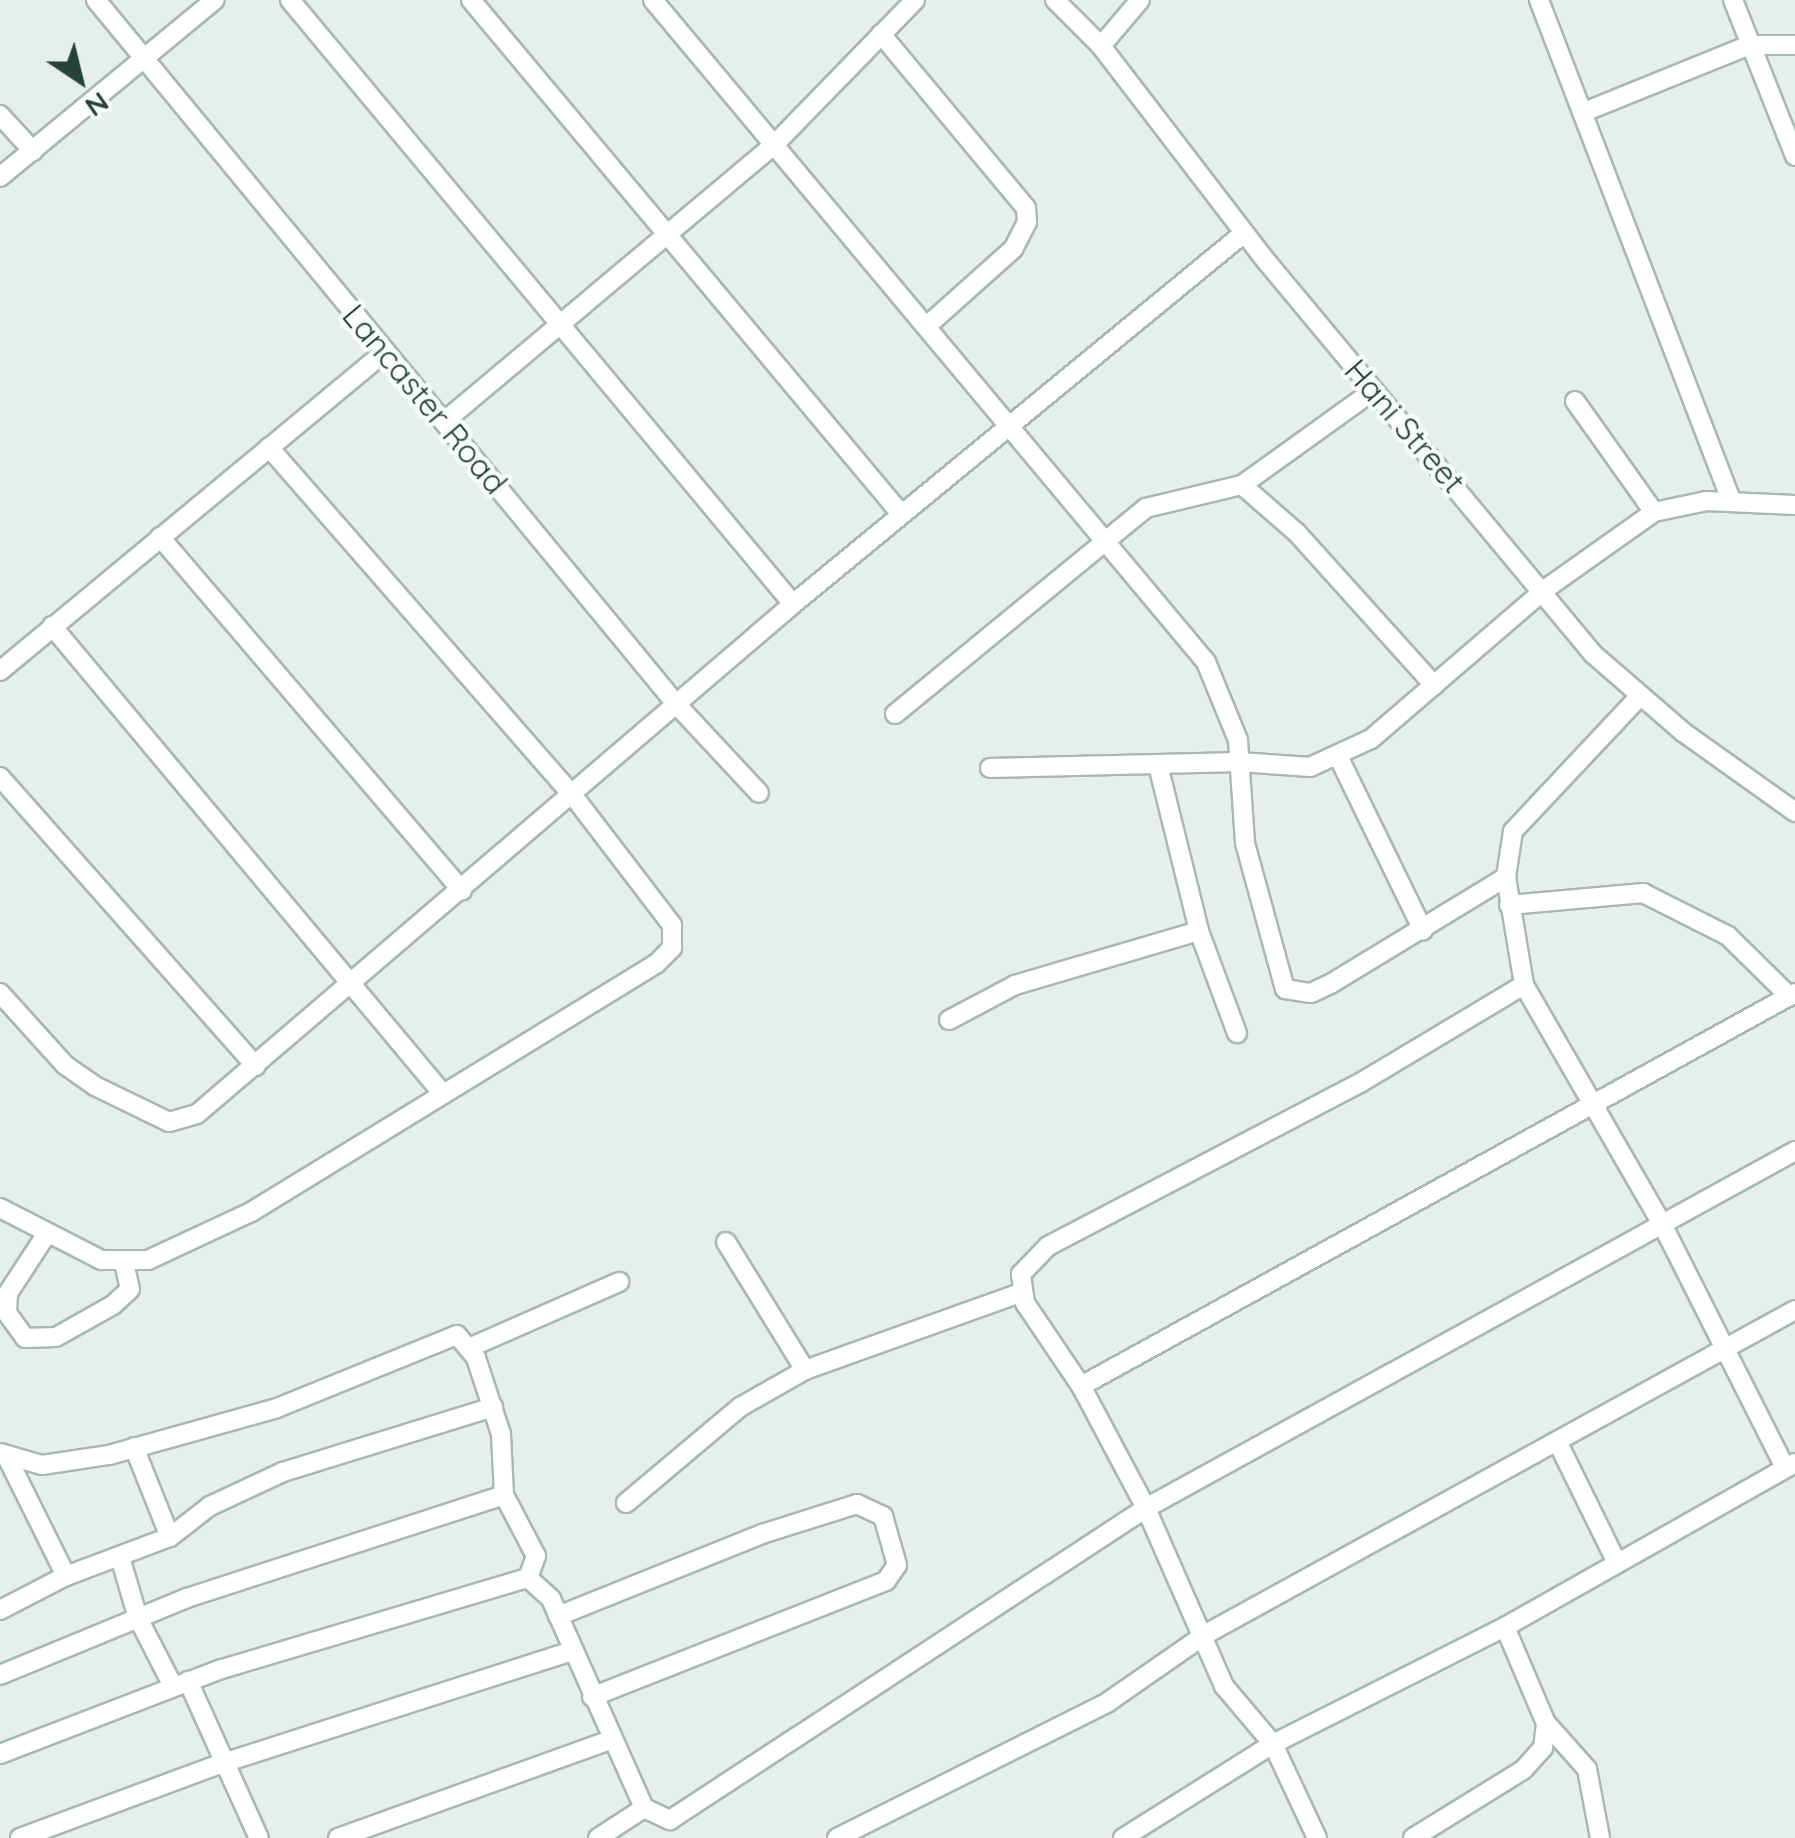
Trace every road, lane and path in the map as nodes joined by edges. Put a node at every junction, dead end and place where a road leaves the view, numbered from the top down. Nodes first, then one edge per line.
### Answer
1 (96, 0) edge
2 (216, 0) edge
3 (290, 0) edge
4 (471, 0) edge
5 (653, 0) edge
6 (914, 0) edge
7 (1055, 0) edge
8 (1140, 0) edge
9 (1538, 0) edge
10 (1732, 0) edge
11 (881, 34) junction
12 (1750, 45) junction
13 (1795, 45) edge
14 (1101, 46) junction
15 (144, 60) junction
16 (1584, 112) junction
17 (0, 115) edge
18 (774, 145) junction
19 (32, 151) junction
20 (1795, 156) edge
21 (0, 177) edge
22 (1244, 233) junction
23 (669, 236) junction
24 (563, 323) junction
25 (928, 325) junction
26 (386, 351) junction
27 (1374, 392) junction
28 (1575, 402) dead end
29 (446, 420) junction
30 (1012, 426) junction
31 (269, 447) junction
32 (1242, 486) junction
33 (1732, 500) junction
34 (1795, 504) edge
35 (1654, 512) junction
36 (901, 514) junction
37 (160, 537) junction
38 (1103, 541) junction
39 (1544, 590) junction
40 (793, 604) junction
41 (52, 626) junction
42 (0, 671) edge
43 (1434, 685) junction
44 (1638, 697) junction
45 (677, 705) junction
46 (895, 714) dead end
47 (1338, 756) junction
48 (1240, 762) junction
49 (1158, 765) junction
50 (990, 768) dead end
51 (0, 777) edge
52 (758, 793) dead end
53 (574, 798) junction
54 (1795, 812) edge
55 (1506, 877) junction
56 (462, 890) junction
57 (1509, 906) junction
58 (1422, 930) junction
59 (1199, 931) junction
60 (1524, 985) junction
61 (352, 986) junction
62 (0, 993) edge
63 (1792, 995) edge
64 (950, 1020) dead end
65 (1238, 1034) dead end
66 (256, 1066) junction
67 (443, 1094) junction
68 (1594, 1106) junction
69 (1795, 1151) edge
70 (0, 1208) edge
71 (1662, 1224) junction
72 (46, 1235) junction
73 (726, 1242) dead end
74 (124, 1264) junction
75 (620, 1282) dead end
76 (1020, 1293) junction
77 (1795, 1310) edge
78 (471, 1348) junction
79 (1726, 1348) junction
80 (805, 1370) junction
81 (1082, 1386) junction
82 (493, 1407) junction
83 (1558, 1443) junction
84 (134, 1447) junction
85 (4, 1455) edge
86 (1790, 1465) edge
87 (504, 1495) junction
88 (626, 1503) dead end
89 (1146, 1508) junction
90 (170, 1537) junction
91 (120, 1557) junction
92 (1616, 1561) junction
93 (66, 1576) junction
94 (528, 1578) junction
95 (0, 1610) edge
96 (558, 1616) junction
97 (138, 1618) junction
98 (1505, 1627) junction
99 (1206, 1634) junction
100 (572, 1651) junction
101 (0, 1675) edge
102 (180, 1683) junction
103 (592, 1697) junction
104 (1546, 1723) junction
105 (610, 1740) junction
106 (1274, 1744) junction
107 (0, 1754) edge
108 (223, 1762) junction
109 (644, 1808) junction
110 (611, 1834) edge
111 (20, 1838) edge
112 (259, 1838) edge
113 (338, 1838) edge
114 (837, 1838) edge
115 (1123, 1838) edge
116 (1317, 1838) edge
117 (1413, 1838) edge
118 (1600, 1838) edge

1 - 15 street, Lancaster Road
2 - 15 street
3 - 24 street
4 - 23 street
5 - 18 street
6 - 11 street
7 - 14 street, Hani Street
8 - 14 street
9 - 16 street
10 - 12 street
11 - 18 street
11 - 25 street
12 - 13 street
12 - 16 street
12 - 20 street
14 - 22 street, Hani Street
15 - 19 street
15 - 26 street, Lancaster Road
16 - 33 street
17 - 19 street
18 - 23 street
18 - 25 street
19 - 21 street
22 - 27 street, Hani Street
22 - 30 street
23 - 24 street
23 - 36 street
24 - 29 street
24 - 40 street
25 - 30 street
26 - 29 street, Lancaster Road
26 - 31 street
27 - 32 street
27 - 39 street, Hani Street
28 - 35 street
29 - 45 street, Lancaster Road
30 - 36 street
30 - 38 street
31 - 37 street
31 - 53 street
32 - 38 street
32 - 43 street
33 - 34 street
33 - 35 street
35 - 39 street
36 - 40 street
37 - 41 street
37 - 56 street
38 - 46 street
38 - 48 street
39 - 43 street
39 - 44 street, Hani Street
40 - 45 street
41 - 42 street
41 - 61 street
43 - 47 street
44 - 54 street, Hani Street
44 - 55 street
45 - 52 street, Lancaster Road
45 - 53 street
47 - 48 street
47 - 58 street
48 - 49 street
48 - 58 street
49 - 50 street
49 - 59 street
51 - 66 street
53 - 56 street
53 - 67 street
55 - 57 street
55 - 58 street
56 - 61 street
57 - 60 street
57 - 63 street
59 - 64 street
59 - 65 street
60 - 68 street
60 - 76 street
61 - 66 street
61 - 67 street
62 - 66 street
63 - 68 street
67 - 74 street
68 - 71 street
68 - 81 street
69 - 71 street
70 - 72 street
71 - 79 street
71 - 89 street
72 - 74 street
72 - 74 street
73 - 80 street
75 - 78 street
76 - 80 street
76 - 81 street
77 - 79 street
78 - 82 street
78 - 84 street
79 - 83 street
79 - 86 street
80 - 88 street
81 - 89 street
82 - 87 street
82 - 90 street
83 - 92 street
83 - 99 street
84 - 85 street
84 - 90 street
85 - 93 street
86 - 92 street
87 - 94 street
87 - 97 street
89 - 99 street
89 - 109 street
90 - 91 street
91 - 93 street
91 - 97 street
92 - 98 street
93 - 95 street
94 - 96 street
94 - 102 street
96 - 100 street
96 - 103 street
97 - 101 street
97 - 102 street
98 - 104 street
98 - 106 street
99 - 106 street
99 - 114 street
100 - 103 street
100 - 108 street
102 - 107 street
102 - 108 street
103 - 105 street
104 - 117 street
104 - 118 street
105 - 109 street
105 - 113 street
106 - 115 street
106 - 116 street
108 - 111 street
108 - 112 street
109 - 110 street

